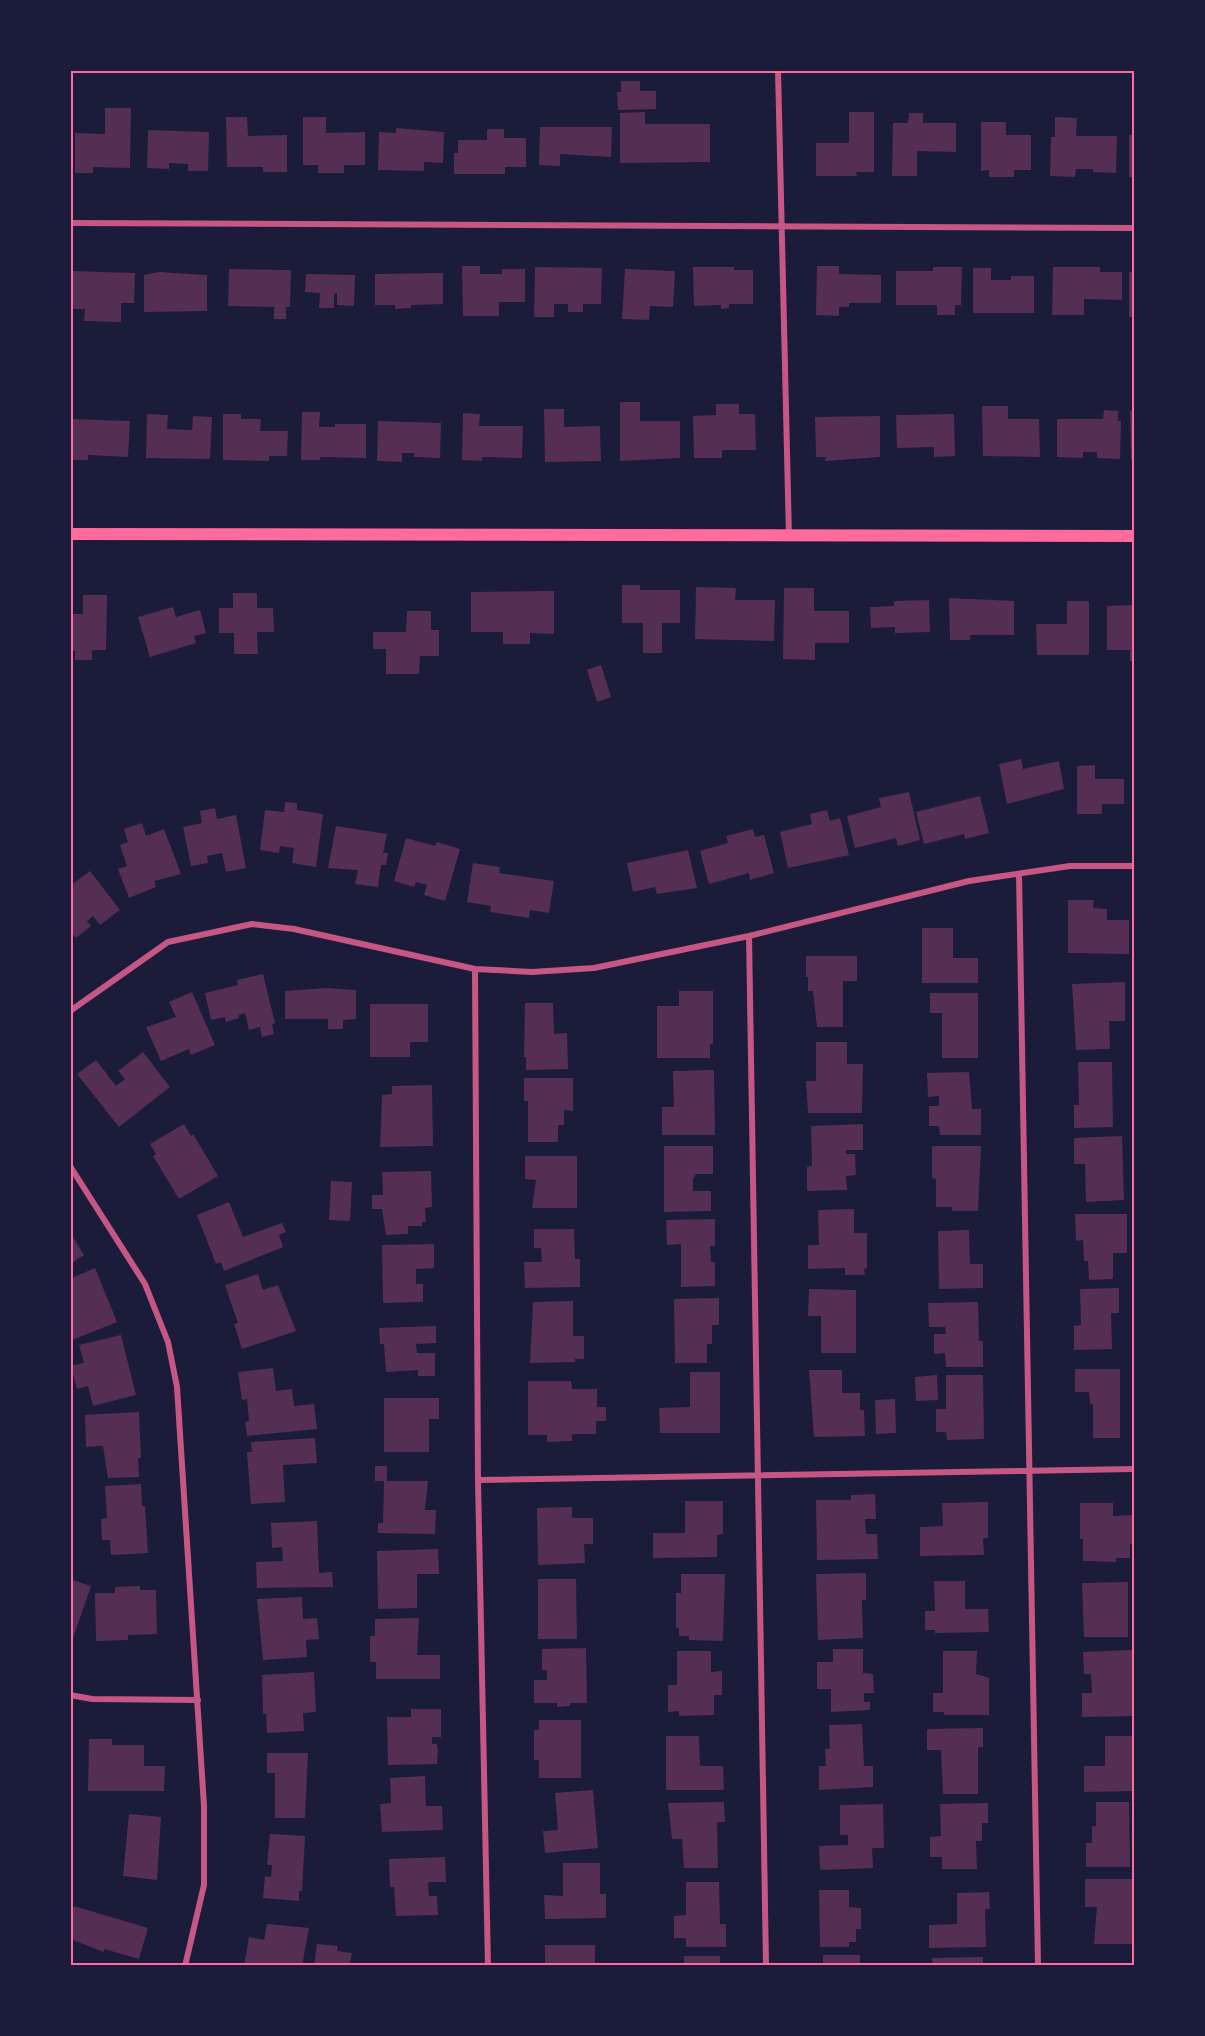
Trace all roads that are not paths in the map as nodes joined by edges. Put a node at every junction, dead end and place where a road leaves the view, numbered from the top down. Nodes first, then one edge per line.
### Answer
1 (778, 70) edge
2 (70, 223) edge
3 (782, 227) junction
4 (1134, 228) edge
5 (70, 534) edge
6 (1134, 536) edge
7 (789, 538) junction
8 (1134, 866) edge
9 (1019, 874) junction
10 (749, 936) junction
11 (475, 969) junction
12 (70, 1011) edge
13 (70, 1166) edge
14 (1134, 1469) edge
15 (1030, 1471) junction
16 (758, 1476) junction
17 (478, 1480) junction
18 (70, 1695) edge
19 (198, 1700) junction
20 (185, 1965) edge
21 (488, 1965) edge
22 (766, 1965) edge
23 (1038, 1965) edge

1 - 3 street
2 - 3 street
3 - 4 street
3 - 7 street
5 - 7 main road
6 - 7 main road
8 - 9 street
9 - 10 street
9 - 15 street
10 - 11 street
10 - 16 street
11 - 12 street
11 - 17 street
13 - 19 street
14 - 15 street
15 - 16 street
15 - 23 street
16 - 17 street
16 - 22 street
17 - 21 street
18 - 19 street
19 - 20 street

